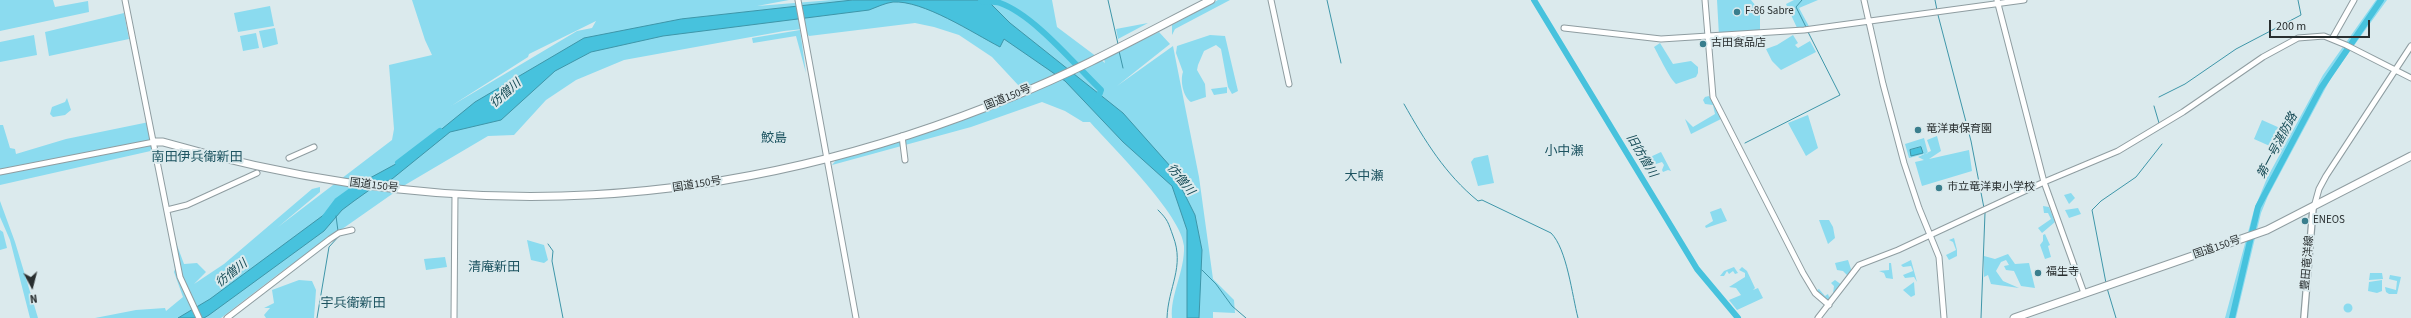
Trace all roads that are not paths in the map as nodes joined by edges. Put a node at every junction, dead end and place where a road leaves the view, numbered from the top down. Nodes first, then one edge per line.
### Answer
1 (125, 0) edge
2 (798, 0) edge
3 (1211, 0) edge
4 (1271, 0) edge
5 (1705, 0) edge
6 (1864, 0) edge
7 (2024, 0) edge
8 (2354, 0) edge
9 (1998, 2) edge
10 (1869, 21) junction
11 (1564, 28) dead end
12 (1707, 36) junction
13 (2332, 39) junction
14 (2411, 46) edge
15 (2395, 71) junction
16 (2411, 78) edge
17 (1289, 84) dead end
18 (902, 136) junction
19 (154, 142) junction
20 (314, 147) dead end
21 (2411, 156) edge
22 (289, 158) dead end
23 (826, 158) junction
24 (905, 160) dead end
25 (0, 172) edge
26 (257, 173) dead end
27 (2044, 182) junction
28 (455, 194) junction
29 (2314, 208) junction
30 (167, 210) junction
31 (352, 230) dead end
32 (1931, 234) junction
33 (2084, 293) junction
34 (1829, 305) junction
35 (199, 318) edge
36 (227, 318) edge
37 (454, 318) edge
38 (856, 318) edge
39 (1818, 318) edge
40 (1944, 318) edge
41 (2014, 318) edge
42 (2304, 318) edge

1 - 19 street
2 - 23 street
3 - 18 highway, 国道150号
4 - 17 street
5 - 12 street
6 - 10 street
7 - 9 street
8 - 13 street
9 - 10 street
9 - 27 street
10 - 12 street
10 - 32 street
11 - 12 street
12 - 34 street
13 - 15 street
13 - 27 street
14 - 15 street
15 - 16 street
15 - 29 street
18 - 23 highway, 国道150号
18 - 24 street
19 - 25 street
19 - 28 highway, 国道150号
19 - 30 street
20 - 22 street
21 - 29 highway, 国道150号
23 - 28 highway, 国道150号
23 - 38 street
26 - 30 street
27 - 32 street
27 - 33 street
28 - 37 street
29 - 33 highway, 国道150号
29 - 42 main road, 豊田竜洋線
30 - 35 street
31 - 36 street
32 - 34 street
32 - 40 street
33 - 41 highway, 国道150号
34 - 39 street

